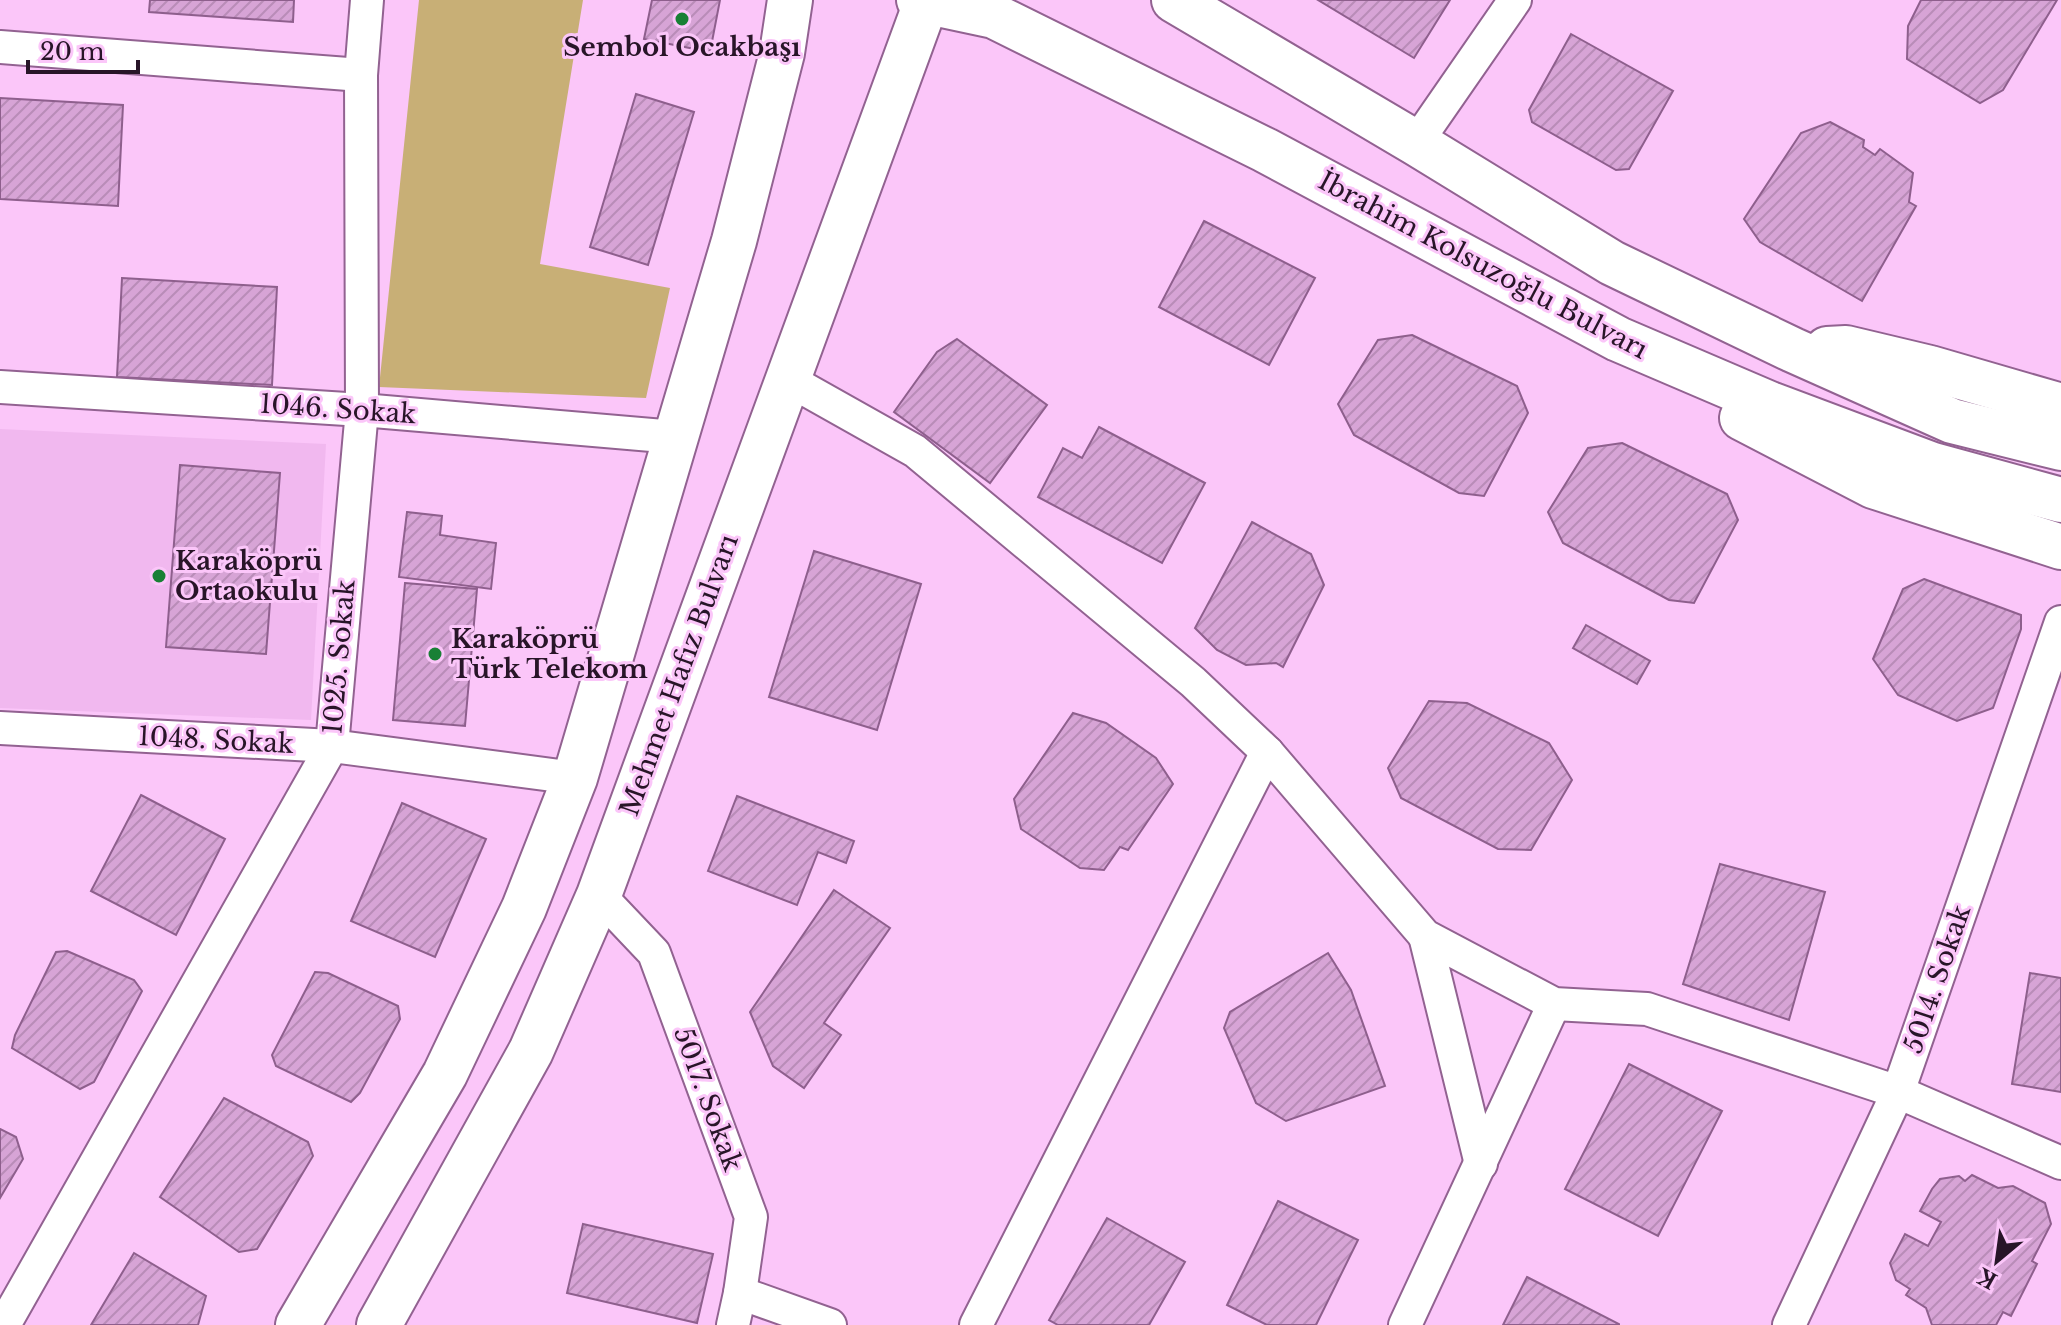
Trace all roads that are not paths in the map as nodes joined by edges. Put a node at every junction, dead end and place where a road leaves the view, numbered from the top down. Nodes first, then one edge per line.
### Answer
1 (367, 0) edge
2 (790, 0) edge
3 (1174, 0) edge
4 (1515, 0) edge
5 (924, 1) edge
6 (0, 47) edge
7 (361, 75) junction
8 (1416, 143) junction
9 (1618, 339) junction
10 (1793, 350) junction
11 (787, 379) junction
12 (0, 387) edge
13 (2061, 406) edge
14 (362, 410) junction
15 (675, 437) junction
16 (2061, 448) edge
17 (2061, 500) edge
18 (2061, 547) edge
19 (2061, 622) edge
20 (0, 728) edge
21 (332, 746) junction
22 (1267, 752) junction
23 (575, 778) junction
24 (599, 895) junction
25 (1425, 936) junction
26 (1554, 1004) junction
27 (1898, 1092) junction
28 (2061, 1163) edge
29 (1481, 1164) junction
30 (740, 1293) junction
31 (4, 1325) edge
32 (298, 1325) edge
33 (379, 1325) edge
34 (733, 1325) edge
35 (830, 1325) edge
36 (976, 1325) edge
37 (1405, 1325) edge
38 (1789, 1325) edge

1 - 7 street, 1025. Sokak
2 - 15 main road
3 - 8 main road
4 - 8 street
5 - 9 main road, İbrahim Kolsuzoğlu Bulvarı
5 - 11 main road, Mehmet Hafız Bulvarı
6 - 7 street
7 - 14 street, 1025. Sokak
8 - 10 main road
9 - 17 main road, İbrahim Kolsuzoğlu Bulvarı
9 - 18 main road
10 - 13 main road
10 - 16 main road
11 - 22 street
11 - 24 main road, Mehmet Hafız Bulvarı
12 - 14 street, 1046. Sokak
14 - 15 street, 1046. Sokak
14 - 21 street, 1025. Sokak
15 - 23 main road
19 - 27 street, 5014. Sokak
20 - 21 street, 1048. Sokak
21 - 23 street, 1048. Sokak
21 - 31 street, 1025. Sokak
22 - 25 street
22 - 36 street
23 - 32 main road
24 - 30 street, 5017. Sokak
24 - 33 main road, Mehmet Hafız Bulvarı
25 - 26 street
25 - 29 street
26 - 27 street
26 - 29 street
27 - 28 street
27 - 38 street, 5014. Sokak
29 - 37 street
30 - 34 street, 5017. Sokak
30 - 35 street

